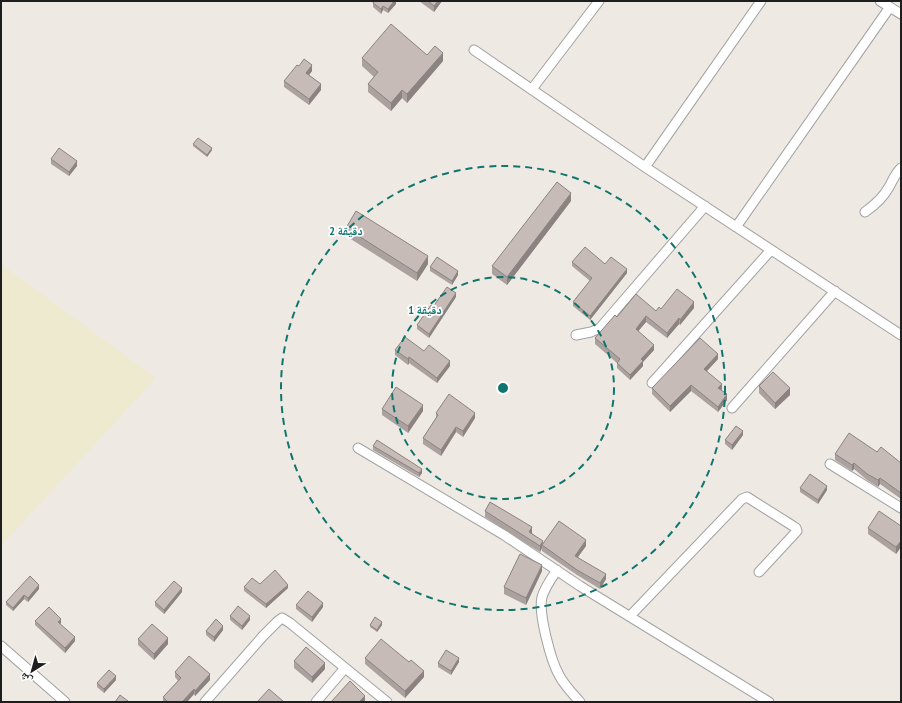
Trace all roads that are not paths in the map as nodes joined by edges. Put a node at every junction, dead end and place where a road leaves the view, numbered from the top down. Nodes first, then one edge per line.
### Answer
1 (599, 1) edge
2 (761, 1) edge
3 (880, 1) edge
4 (890, 7) junction
5 (901, 14) edge
6 (474, 50) dead end
7 (532, 89) junction
8 (645, 167) junction
9 (901, 168) edge
10 (705, 206) junction
11 (865, 212) dead end
12 (736, 227) junction
13 (772, 250) junction
14 (834, 291) junction
15 (576, 334) dead end
16 (901, 335) edge
17 (652, 383) dead end
18 (732, 408) dead end
19 (358, 448) dead end
20 (830, 464) dead end
21 (901, 508) edge
22 (557, 570) junction
23 (759, 572) dead end
24 (630, 616) junction
25 (1, 646) edge
26 (345, 668) junction
27 (65, 702) edge
28 (205, 702) edge
29 (316, 702) edge
30 (387, 702) edge
31 (580, 702) edge
32 (769, 702) edge

1 - 7 street
2 - 8 street
3 - 4 street
4 - 5 street
4 - 12 street
6 - 7 street
7 - 8 street
8 - 10 street
9 - 11 street
10 - 12 street
10 - 15 street
12 - 13 street
13 - 14 street
13 - 17 street
14 - 16 street
14 - 18 street
19 - 22 street
20 - 21 street
22 - 24 street
22 - 31 street
23 - 24 street
24 - 32 street
25 - 27 street
26 - 28 street
26 - 29 street
26 - 30 street

